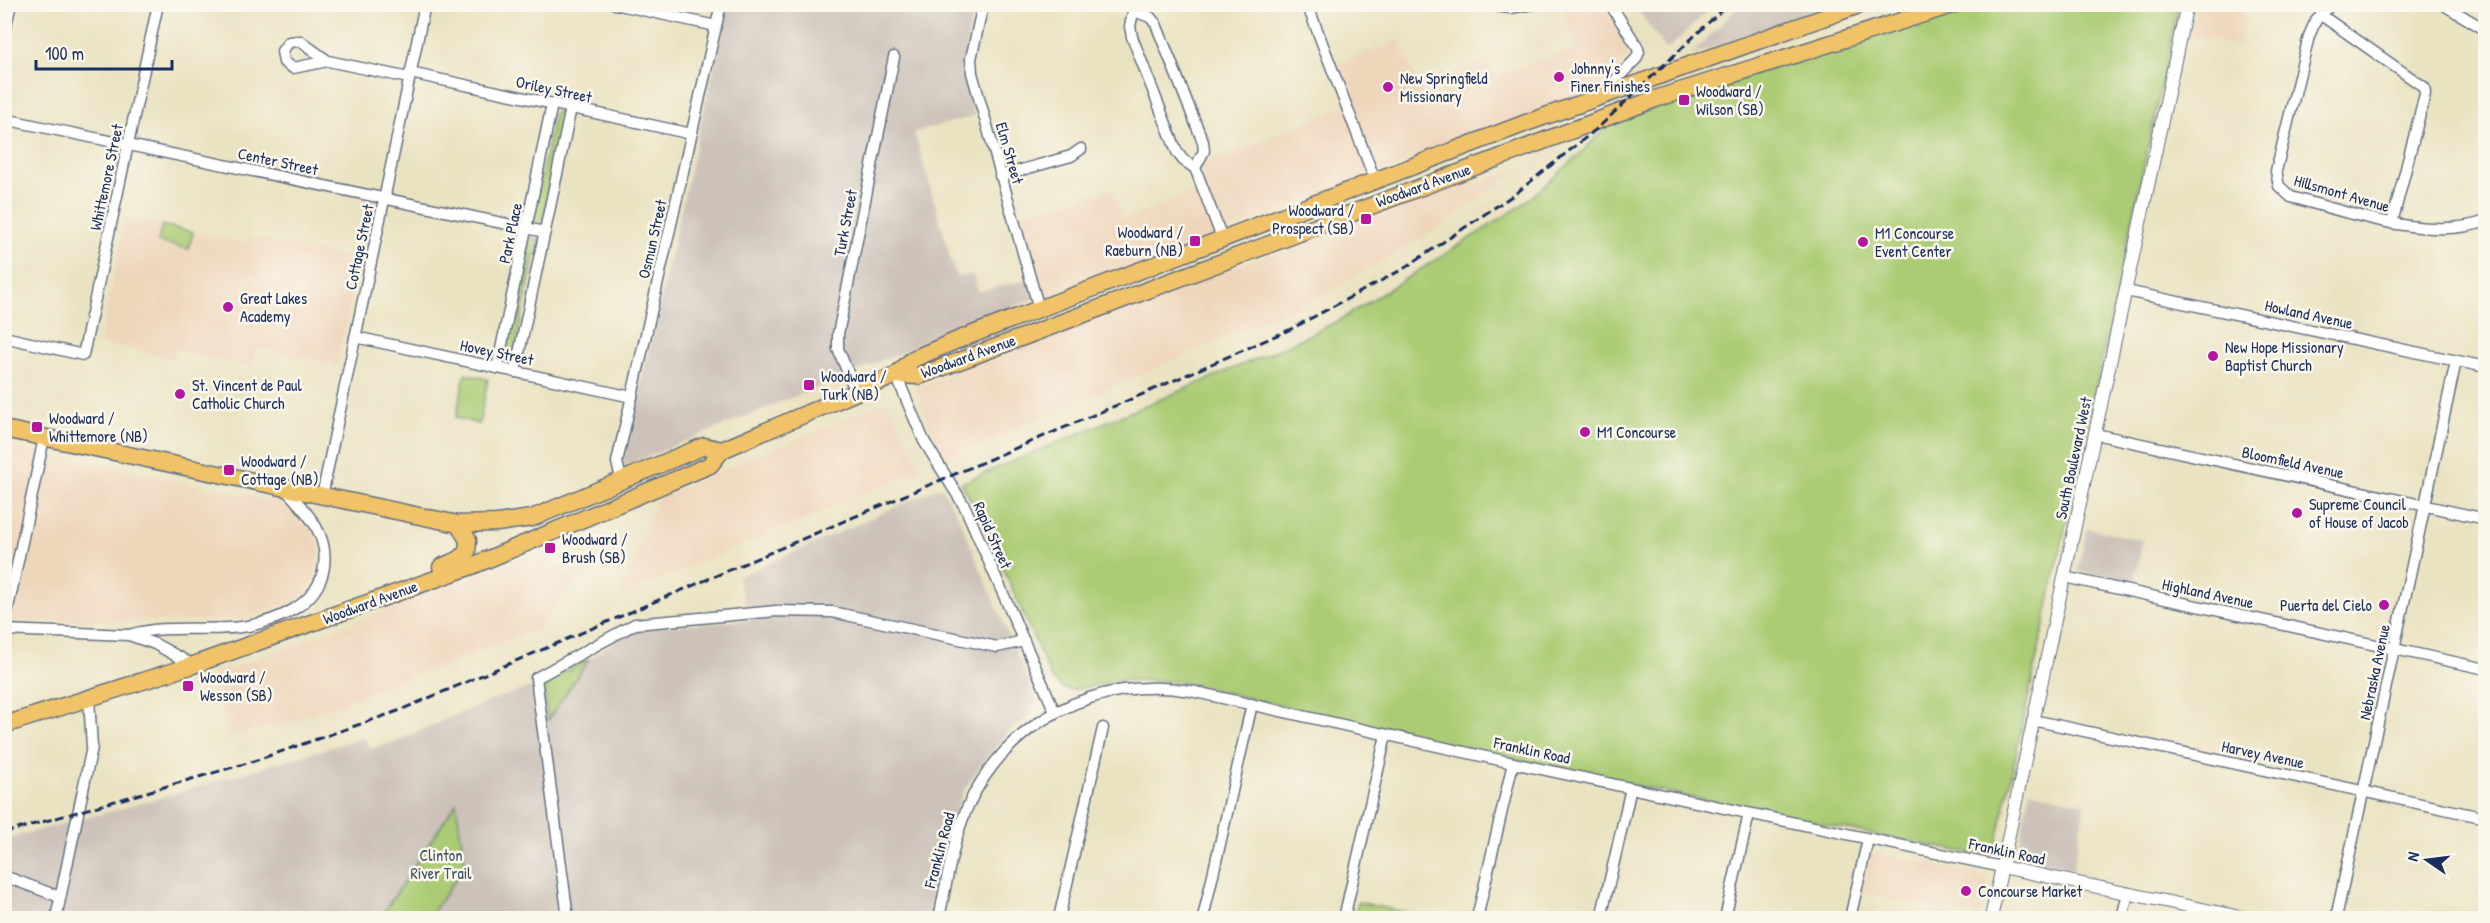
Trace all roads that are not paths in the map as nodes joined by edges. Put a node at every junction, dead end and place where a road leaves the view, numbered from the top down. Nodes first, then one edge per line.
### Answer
1 (10, 4) edge
2 (158, 4) edge
3 (425, 4) edge
4 (615, 4) edge
5 (721, 4) edge
6 (983, 4) edge
7 (1307, 4) edge
8 (1483, 4) edge
9 (1533, 4) edge
10 (1611, 4) edge
11 (1862, 4) edge
12 (1955, 4) edge
13 (2187, 4) edge
14 (2331, 4) edge
15 (2442, 4) edge
16 (1135, 8) edge
17 (2321, 15) junction
18 (716, 26) junction
19 (2486, 30) edge
20 (4, 33) edge
21 (894, 57) dead end
22 (328, 61) dead end
23 (410, 76) junction
24 (1601, 95) junction
25 (552, 104) junction
26 (571, 108) junction
27 (4, 119) edge
28 (692, 134) junction
29 (128, 145) junction
30 (1082, 149) dead end
31 (1195, 168) junction
32 (1000, 176) junction
33 (1375, 180) junction
34 (384, 199) junction
35 (2486, 221) edge
36 (2392, 223) junction
37 (526, 228) junction
38 (545, 232) junction
39 (1222, 238) junction
40 (1271, 243) junction
41 (1158, 285) junction
42 (2126, 291) junction
43 (1039, 309) junction
44 (4, 337) edge
45 (355, 337) junction
46 (2456, 361) junction
47 (2485, 365) edge
48 (497, 368) junction
49 (515, 372) junction
50 (896, 375) junction
51 (856, 392) junction
52 (632, 397) junction
53 (4, 429) edge
54 (2095, 434) junction
55 (44, 438) junction
56 (723, 450) junction
57 (621, 479) junction
58 (284, 488) junction
59 (322, 496) junction
60 (2425, 506) junction
61 (2486, 519) edge
62 (458, 524) junction
63 (2064, 577) junction
64 (379, 598) junction
65 (4, 629) edge
66 (129, 635) junction
67 (1024, 641) junction
68 (2394, 649) junction
69 (193, 665) junction
70 (2486, 669) edge
71 (89, 699) junction
72 (1252, 704) junction
73 (1055, 712) junction
74 (2033, 720) junction
75 (4, 725) edge
76 (1103, 728) dead end
77 (1386, 735) junction
78 (1513, 763) junction
79 (1631, 788) junction
80 (2363, 792) junction
81 (1749, 814) junction
82 (2486, 818) edge
83 (1868, 839) junction
84 (2002, 867) junction
85 (4, 876) edge
86 (2128, 894) junction
87 (60, 897) junction
88 (56, 918) edge
89 (568, 918) edge
90 (939, 918) edge
91 (1059, 918) edge
92 (1203, 918) edge
93 (1344, 918) edge
94 (1477, 918) edge
95 (1601, 918) edge
96 (1725, 918) edge
97 (1850, 918) edge
98 (1991, 918) edge
99 (2122, 918) edge
100 (2237, 918) edge
101 (2336, 918) edge

1 - 20 street
2 - 29 street, Whittemore Street
3 - 23 street, Cottage Street
4 - 18 street
5 - 18 street, Osmun Street
6 - 32 street, Elm Street
7 - 33 street
8 - 9 street
10 - 24 street
11 - 24 main road, Woodward Avenue
12 - 40 main road, Woodward Avenue
13 - 42 street, South Boulevard West
14 - 17 street, Hillsmont Avenue
15 - 19 street
16 - 31 street
16 - 31 street
17 - 36 street
17 - 36 street, Hillsmont Avenue
18 - 28 street, Osmun Street
21 - 51 street, Turk Street
22 - 23 street, Oriley Street
23 - 25 street, Oriley Street
23 - 34 street, Cottage Street
24 - 33 main road, Woodward Avenue
25 - 26 street, Oriley Street
25 - 37 street, Park Place
26 - 28 street, Oriley Street
26 - 38 street, Park Place
27 - 29 street, Center Street
28 - 52 street, Osmun Street
29 - 34 street, Center Street
29 - 44 street, Whittemore Street
30 - 32 street
31 - 39 street
32 - 43 street, Elm Street
33 - 39 main road, Woodward Avenue
33 - 40 main road
34 - 37 street, Center Street
34 - 45 street, Cottage Street
35 - 36 street, Hillsmont Avenue
37 - 38 street, Center Street
37 - 48 street, Park Place
38 - 49 street, Park Place
39 - 41 main road
39 - 43 main road, Woodward Avenue
40 - 41 main road, Woodward Avenue
41 - 50 main road, Woodward Avenue
42 - 46 street, Howland Avenue
42 - 54 street, South Boulevard West
43 - 50 main road, Woodward Avenue
45 - 48 street, Hovey Street
45 - 59 street, Cottage Street
46 - 47 street, Howland Avenue
46 - 60 street, Nebraska Avenue
48 - 49 street, Hovey Street
49 - 52 street, Hovey Street
50 - 51 main road, Woodward Avenue
50 - 67 street, Rapid Street
51 - 56 main road, Woodward Avenue
52 - 57 street, Osmun Street
53 - 55 main road, Woodward Avenue
54 - 60 street, Bloomfield Avenue
54 - 63 street, South Boulevard West
55 - 58 main road, Woodward Avenue
55 - 65 street
56 - 57 main road, Woodward Avenue
56 - 64 main road, Woodward Avenue
57 - 62 main road, Woodward Avenue
58 - 59 main road, Woodward Avenue
58 - 66 street
59 - 62 main road, Woodward Avenue
60 - 61 street, Bloomfield Avenue
60 - 68 street, Nebraska Avenue
62 - 64 main road
63 - 68 street, Highland Avenue
63 - 74 street, South Boulevard West
64 - 69 main road, Woodward Avenue
65 - 66 street
66 - 69 street
67 - 73 street, Rapid Street
67 - 89 street
68 - 70 street, Highland Avenue
68 - 80 street, Nebraska Avenue
69 - 71 main road, Woodward Avenue
71 - 75 main road, Woodward Avenue
71 - 87 street
72 - 73 street, Franklin Road
72 - 77 street, Franklin Road
72 - 92 street
73 - 90 street, Franklin Road
74 - 80 street, Harvey Avenue
74 - 84 street, South Boulevard West
76 - 91 street
77 - 78 street, Franklin Road
77 - 93 street
78 - 79 street, Franklin Road
78 - 94 street
79 - 81 street, Franklin Road
79 - 95 street
80 - 82 street, Harvey Avenue
80 - 101 street, Nebraska Avenue
81 - 83 street, Franklin Road
81 - 96 street
83 - 84 street, Franklin Road
83 - 97 street
84 - 86 street, Franklin Road
84 - 98 street, South Boulevard West
85 - 87 street
86 - 99 street
86 - 100 street, Franklin Road
87 - 88 street

